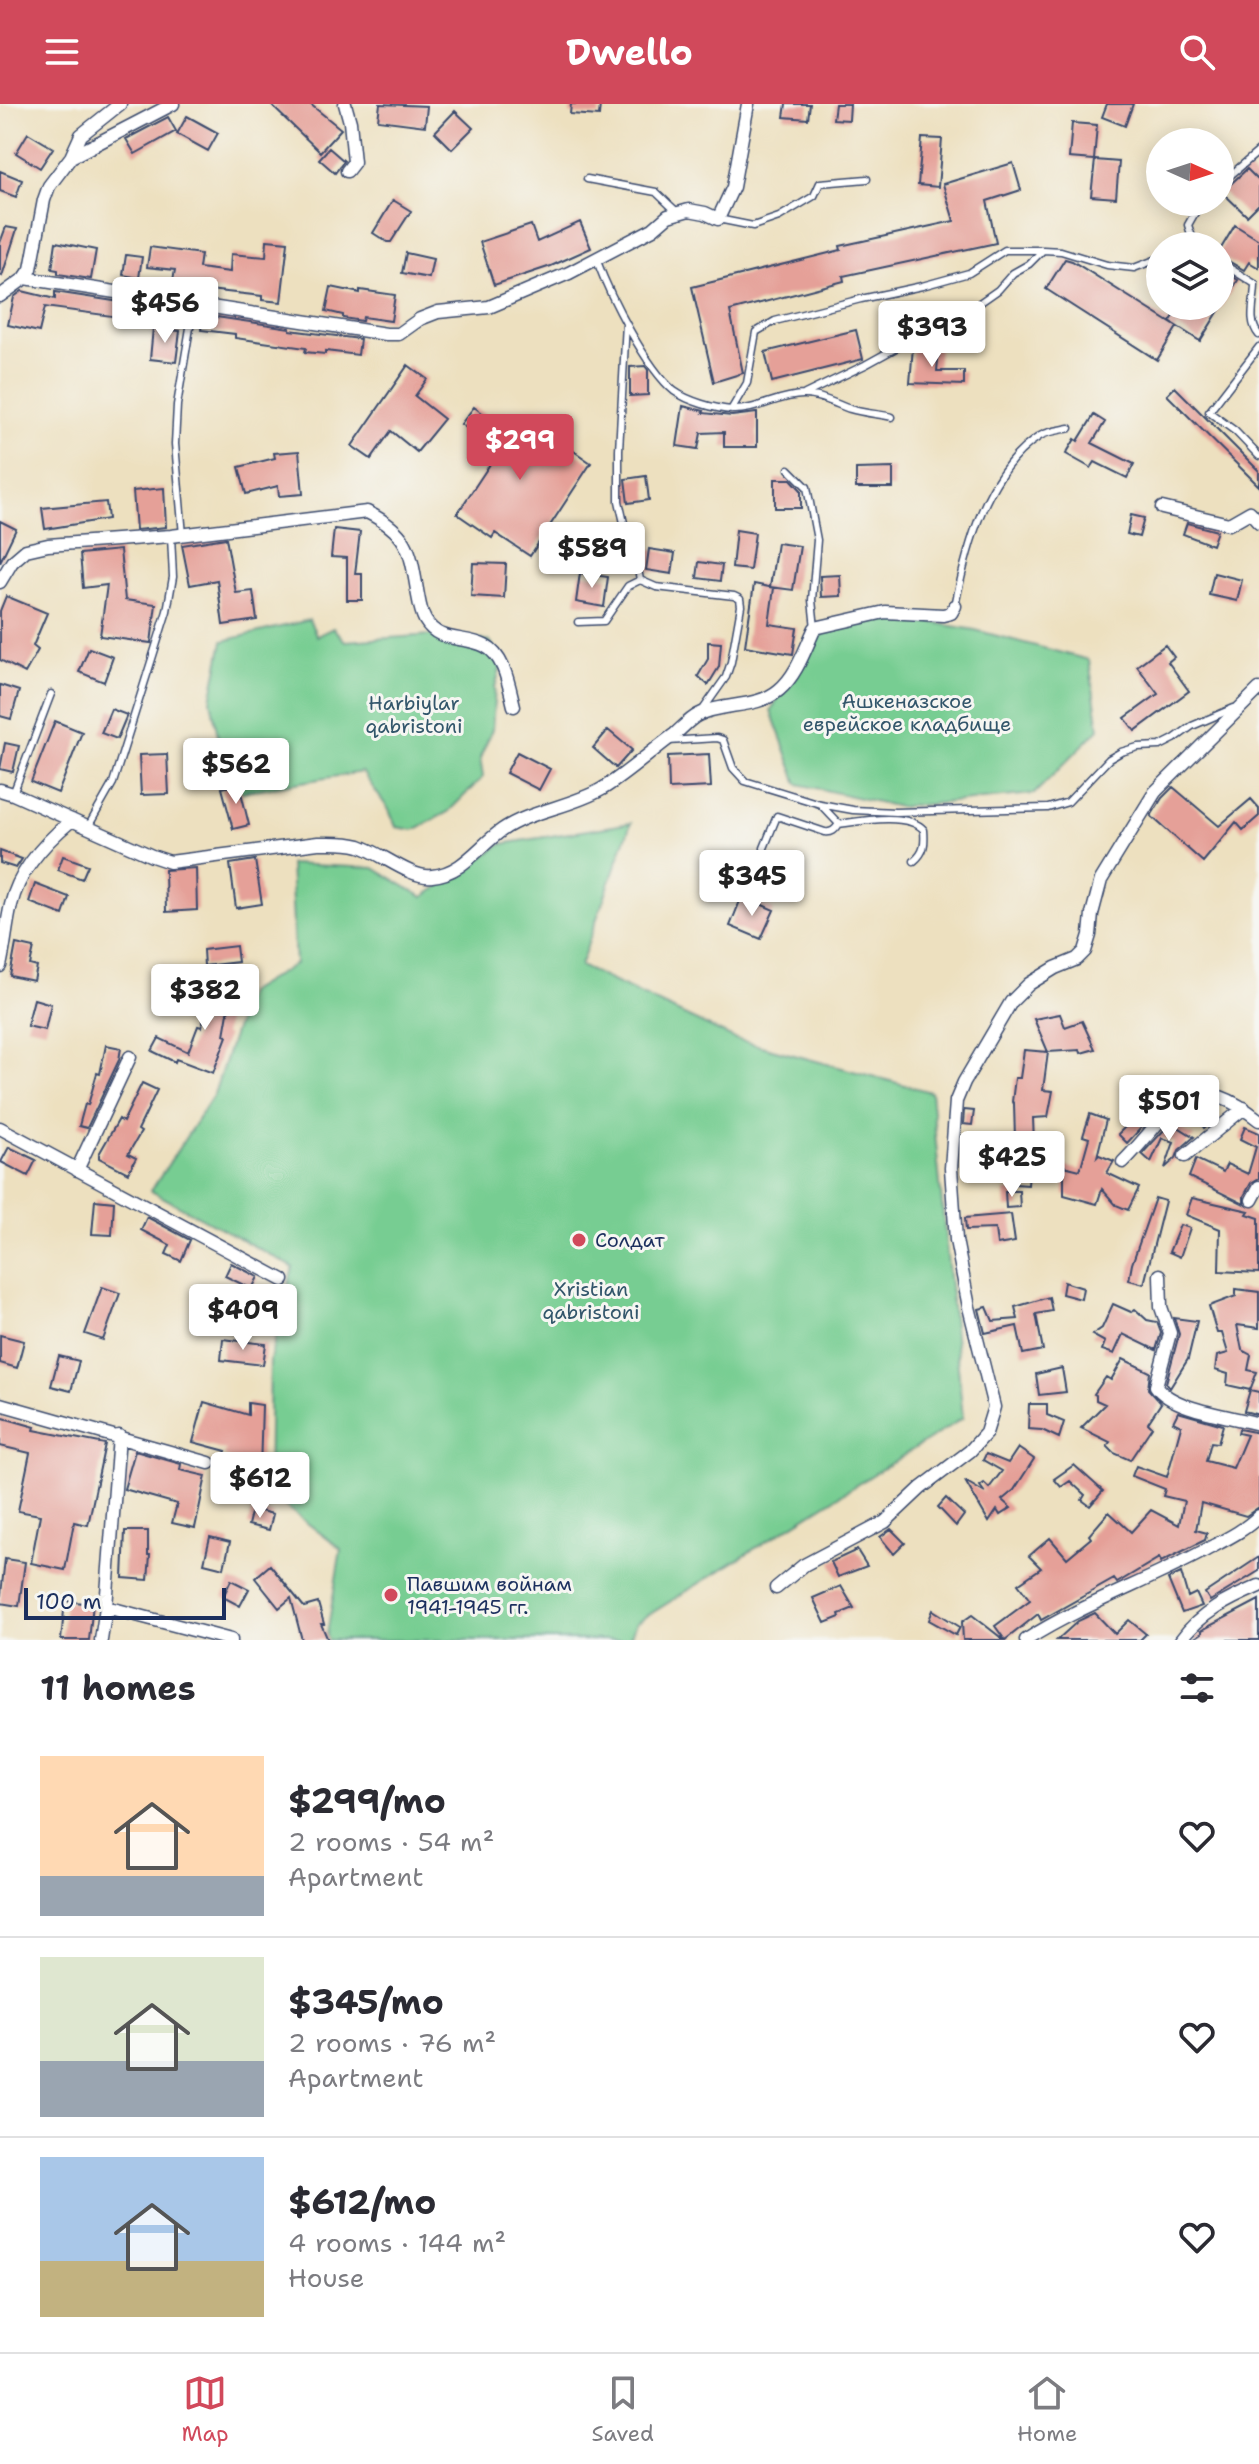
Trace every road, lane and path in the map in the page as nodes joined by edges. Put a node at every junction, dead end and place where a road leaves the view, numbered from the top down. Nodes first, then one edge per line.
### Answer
1 (120, 104) edge
2 (173, 104) edge
3 (345, 104) edge
4 (748, 104) edge
5 (1259, 151) edge
6 (71, 157) junction
7 (347, 171) dead end
8 (1234, 172) edge
9 (587, 179) dead end
10 (867, 179) dead end
11 (678, 213) junction
12 (718, 219) junction
13 (1043, 250) junction
14 (597, 261) junction
15 (1146, 263) edge
16 (1234, 271) edge
17 (25, 278) junction
18 (0, 296) edge
19 (194, 304) junction
20 (626, 323) junction
21 (1259, 335) edge
22 (1259, 347) edge
23 (805, 394) junction
24 (731, 410) junction
25 (892, 417) dead end
26 (1070, 428) dead end
27 (1259, 456) edge
28 (789, 469) dead end
29 (1162, 508) dead end
30 (1259, 522) edge
31 (177, 535) junction
32 (640, 580) junction
33 (0, 582) edge
34 (955, 606) joint
35 (578, 622) dead end
36 (815, 628) junction
37 (1259, 689) edge
38 (51, 694) dead end
39 (1246, 702) junction
40 (514, 706) dead end
41 (699, 715) junction
42 (665, 742) junction
43 (0, 790) edge
44 (13, 794) junction
45 (820, 804) junction
46 (72, 820) junction
47 (839, 824) junction
48 (88, 827) junction
49 (764, 848) dead end
50 (914, 861) dead end
51 (6, 901) edge
52 (0, 966) edge
53 (130, 1057) dead end
54 (1244, 1108) junction
55 (1259, 1120) edge
56 (0, 1128) edge
57 (1185, 1156) dead end
58 (1123, 1162) dead end
59 (77, 1170) junction
60 (1259, 1187) edge
61 (1252, 1200) dead end
62 (1160, 1275) dead end
63 (283, 1280) dead end
64 (0, 1404) edge
65 (1259, 1424) edge
66 (119, 1436) junction
67 (209, 1463) dead end
68 (1259, 1516) edge
69 (1259, 1586) edge
70 (776, 1588) dead end
71 (106, 1607) junction
72 (101, 1640) edge
73 (231, 1640) edge
74 (1026, 1640) edge
75 (1181, 1640) edge

1 - 6 street
2 - 6 street
3 - 7 street
4 - 12 street
5 - 8 lane
6 - 17 street
9 - 11 lane
10 - 12 lane
11 - 12 street
11 - 14 street
13 - 15 lane
13 - 23 lane
13 - 24 lane
14 - 19 street
14 - 20 lane
16 - 21 lane
17 - 18 street
17 - 19 street
19 - 31 lane
20 - 24 lane
20 - 32 lane
22 - 27 lane
23 - 24 lane
23 - 25 lane
26 - 34 lane
28 - 36 lane
29 - 30 street
31 - 33 street
31 - 40 street
31 - 48 lane
32 - 35 lane
32 - 41 lane
34 - 36 street
36 - 41 street
37 - 39 street
38 - 44 lane
39 - 45 lane
39 - 70 street
41 - 42 street
42 - 45 lane
42 - 48 street
43 - 44 street
44 - 46 street
45 - 47 lane
46 - 48 street
46 - 51 street
47 - 49 lane
47 - 50 lane
51 - 52 street
53 - 59 street
54 - 55 street
54 - 57 street
54 - 58 street
56 - 59 street
59 - 63 street
60 - 61 street
62 - 65 street
64 - 66 street
66 - 67 street
66 - 71 street
68 - 74 street
69 - 75 street
71 - 72 street
71 - 73 street

